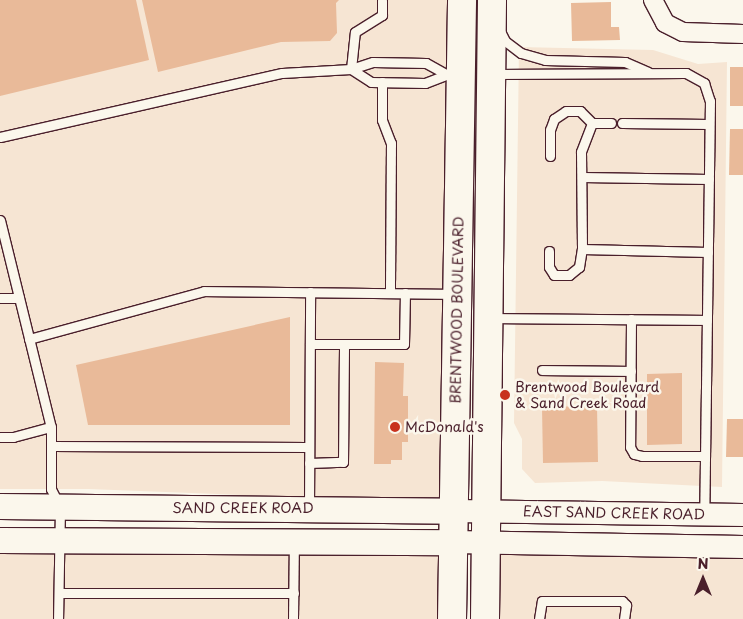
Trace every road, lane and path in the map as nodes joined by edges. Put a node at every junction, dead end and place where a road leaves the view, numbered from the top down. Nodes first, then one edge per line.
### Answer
1 (382, 0) edge
2 (653, 0) edge
3 (492, 8) edge
4 (462, 10) edge
5 (743, 34) edge
6 (351, 69) junction
7 (648, 72) junction
8 (453, 74) junction
9 (491, 74) junction
10 (382, 82) junction
11 (592, 123) junction
12 (611, 123) dead end
13 (622, 123) dead end
14 (709, 124) junction
15 (491, 130) junction
16 (0, 137) edge
17 (550, 156) dead end
18 (582, 177) junction
19 (709, 179) junction
20 (0, 220) edge
21 (582, 249) junction
22 (549, 252) dead end
23 (708, 252) junction
24 (310, 292) junction
25 (390, 293) junction
26 (405, 293) junction
27 (457, 294) junction
28 (0, 298) edge
29 (19, 298) junction
30 (488, 318) junction
31 (631, 319) junction
32 (707, 320) junction
33 (29, 339) junction
34 (310, 344) junction
35 (344, 344) junction
36 (542, 370) dead end
37 (630, 371) junction
38 (51, 427) junction
39 (0, 437) edge
40 (51, 446) junction
41 (309, 448) junction
42 (705, 456) junction
43 (309, 463) junction
44 (0, 506) edge
45 (60, 507) junction
46 (309, 508) junction
47 (454, 511) junction
48 (486, 512) junction
49 (704, 514) junction
50 (743, 514) edge
51 (0, 540) edge
52 (60, 540) junction
53 (294, 540) junction
54 (453, 542) junction
55 (486, 543) junction
56 (743, 547) edge
57 (59, 594) junction
58 (294, 594) junction
59 (626, 618) edge
60 (58, 619) edge
61 (293, 619) edge
62 (452, 619) edge
63 (485, 619) edge
64 (539, 619) edge

1 - 6 lane
2 - 5 street
3 - 7 lane
3 - 9 main road
4 - 8 main road, BRENTWOOD BOULEVARD
4 - 9 main road
6 - 8 lane
6 - 10 lane
6 - 16 lane
7 - 9 lane
7 - 14 lane
8 - 10 lane
8 - 15 main road
8 - 27 main road, BRENTWOOD BOULEVARD
9 - 15 main road
10 - 25 lane
11 - 12 lane
11 - 17 lane
11 - 18 lane
13 - 14 lane
14 - 19 lane
15 - 30 main road
18 - 19 lane
18 - 21 lane
19 - 23 lane
20 - 29 lane
21 - 22 lane
21 - 23 lane
23 - 32 lane
24 - 25 lane
24 - 33 lane
24 - 34 lane
25 - 26 lane
26 - 27 lane
26 - 35 lane
27 - 47 main road, BRENTWOOD BOULEVARD
28 - 29 lane
29 - 33 lane
30 - 31 lane
30 - 48 main road
31 - 32 lane
31 - 37 lane
32 - 42 lane
33 - 38 lane
34 - 35 lane
34 - 41 lane
35 - 43 lane
36 - 37 lane
37 - 42 lane
38 - 39 lane
38 - 40 lane
40 - 41 lane
40 - 45 lane
41 - 43 lane
42 - 49 lane
43 - 46 lane
44 - 45 main road, SAND CREEK ROAD
45 - 46 main road, SAND CREEK ROAD
45 - 52 lane
46 - 47 main road, SAND CREEK ROAD
47 - 48 street, SAND CREEK ROAD
47 - 54 main road, BRENTWOOD BOULEVARD
48 - 49 street, EAST SAND CREEK ROAD
48 - 55 main road
49 - 50 street, EAST SAND CREEK ROAD
51 - 52 main road
52 - 53 main road
52 - 57 lane
53 - 54 main road
53 - 58 lane
54 - 55 street
54 - 62 main road, BRENTWOOD BOULEVARD
55 - 56 street
55 - 63 main road
57 - 58 lane
57 - 60 lane
58 - 61 lane
59 - 64 lane

